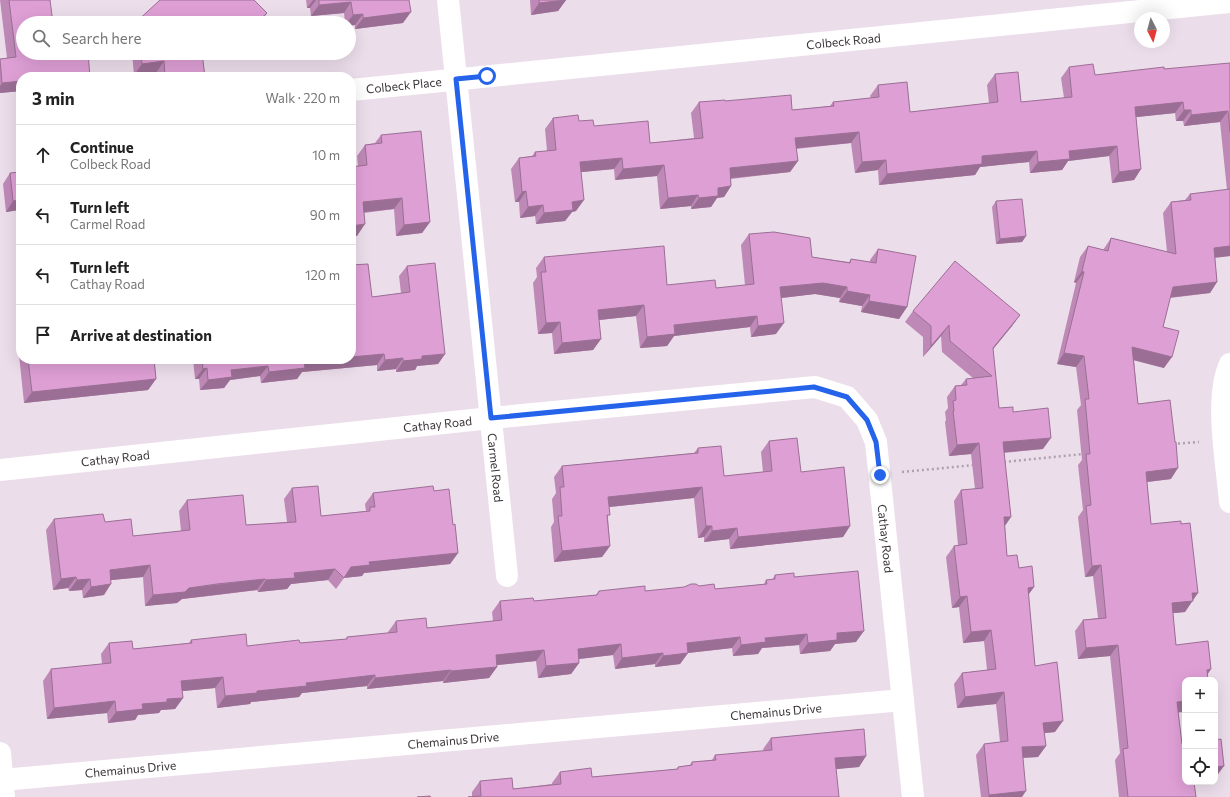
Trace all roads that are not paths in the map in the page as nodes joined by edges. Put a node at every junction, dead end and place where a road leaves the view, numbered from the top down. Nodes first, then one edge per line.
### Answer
1 (448, 0) edge
2 (1230, 2) edge
3 (456, 79) junction
4 (356, 89) edge
5 (1230, 364) edge
6 (491, 418) junction
7 (0, 470) edge
8 (1230, 502) edge
9 (507, 576) dead end
10 (903, 700) junction
11 (0, 753) edge
12 (3, 788) edge
13 (913, 797) edge

1 - 3 street, Carmel Road
2 - 3 street, Colbeck Road
3 - 4 street, Colbeck Place
3 - 6 street, Carmel Road
5 - 8 street
6 - 7 street, Cathay Road
6 - 9 street, Carmel Road
6 - 10 street, Cathay Road
10 - 12 street, Chemainus Drive
10 - 13 street, Cathay Road
11 - 12 street

